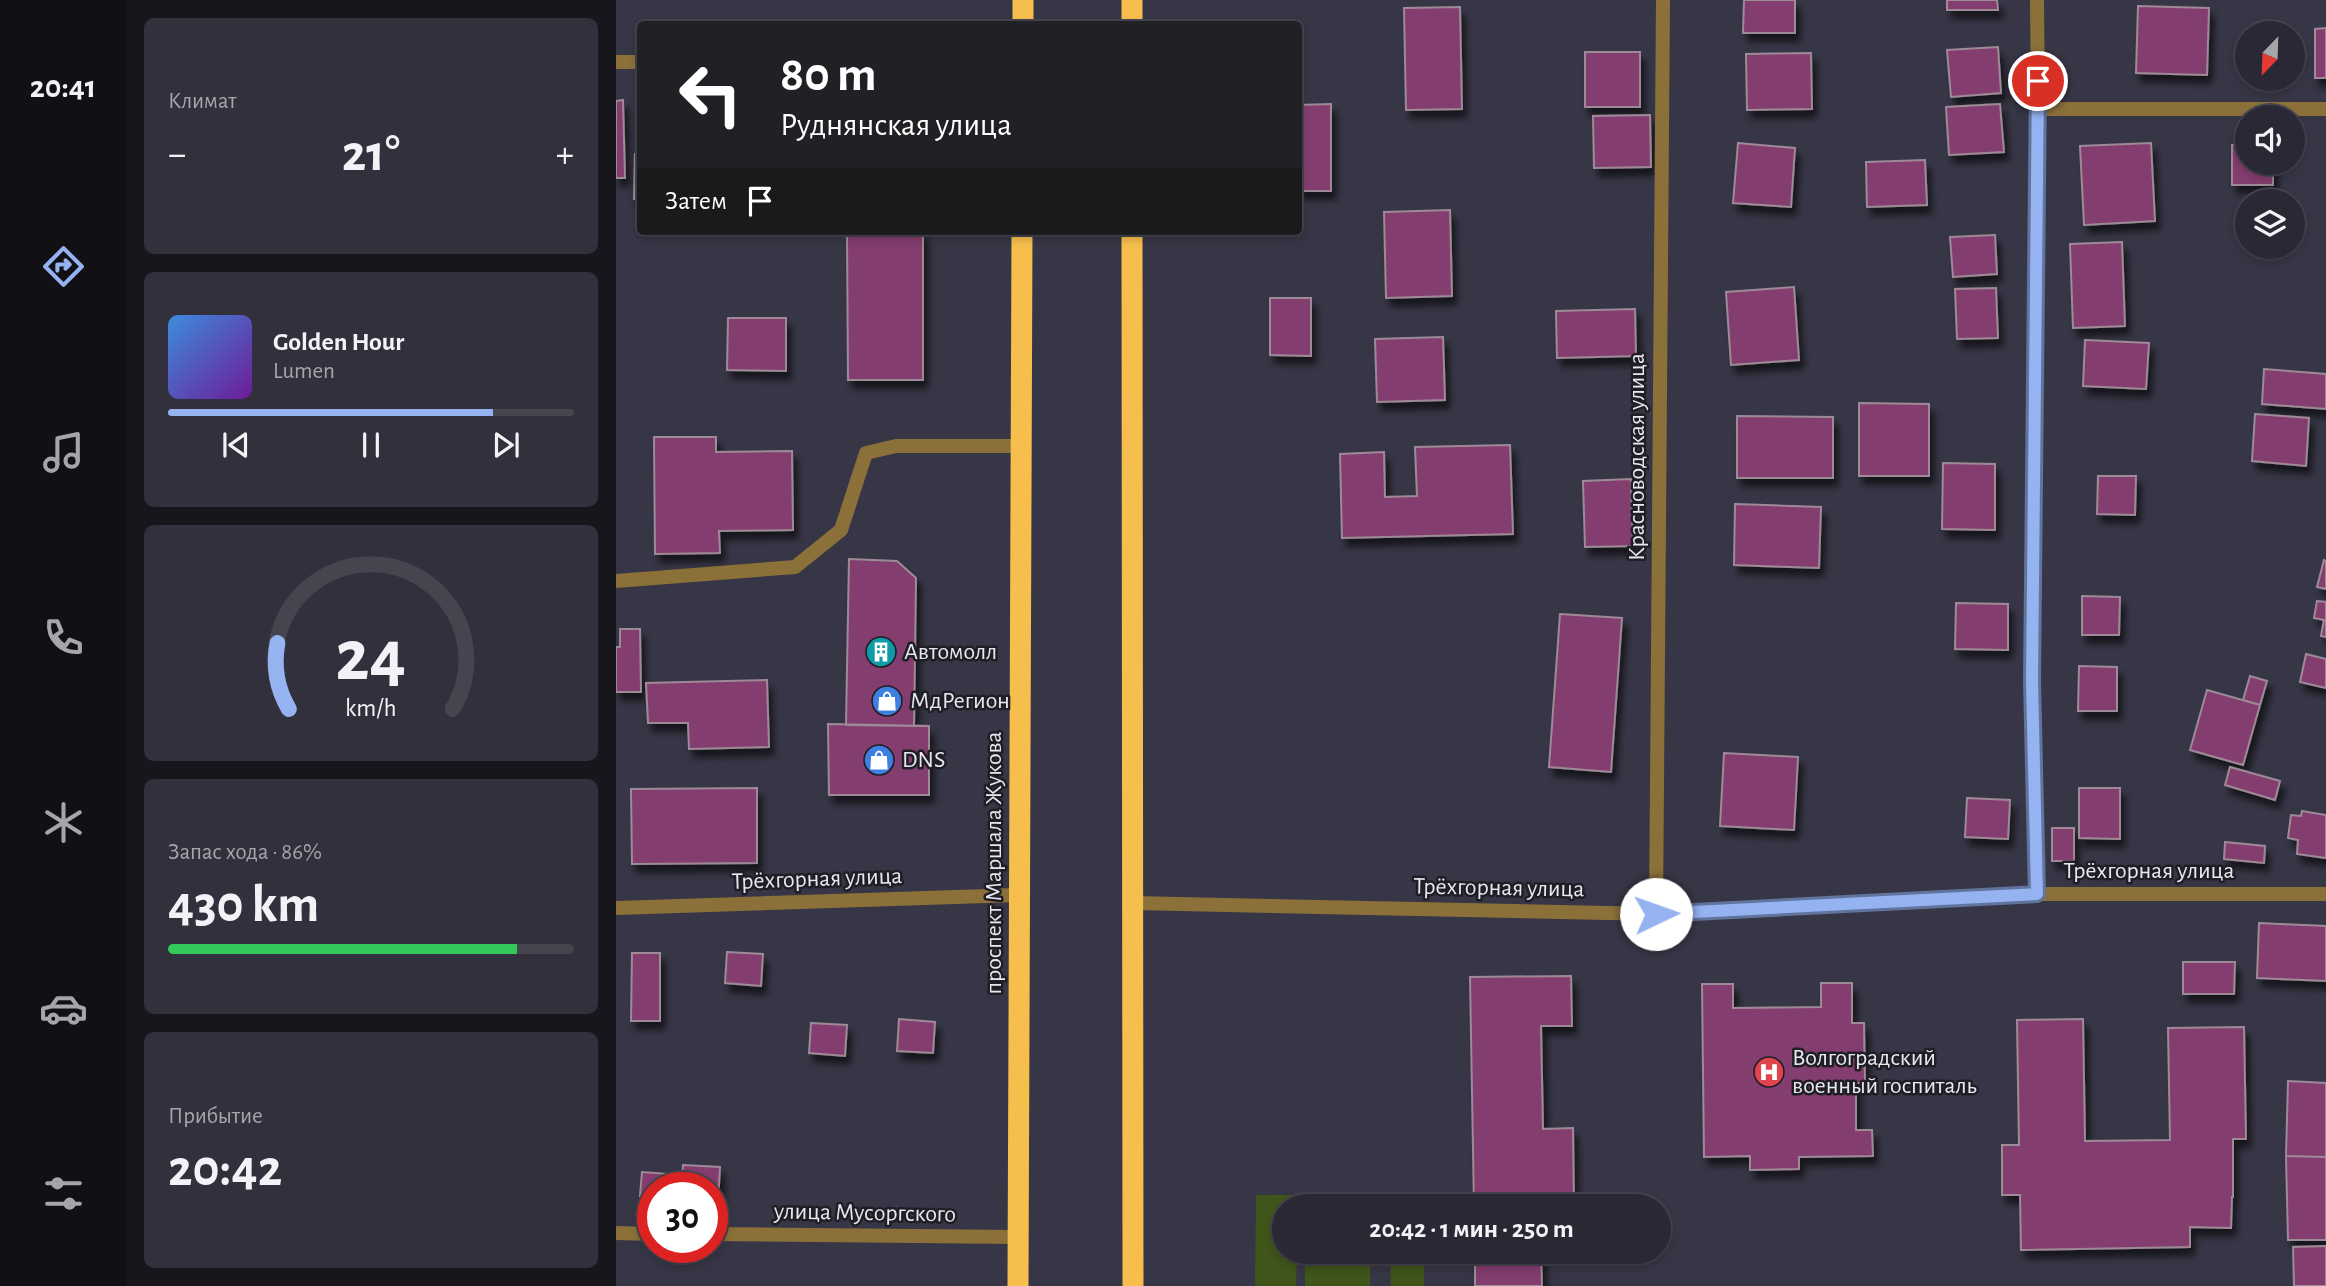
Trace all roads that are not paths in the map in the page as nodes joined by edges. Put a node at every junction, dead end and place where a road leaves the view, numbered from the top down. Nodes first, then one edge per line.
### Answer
1 (1023, 0) edge
2 (1132, 0) edge
3 (1663, 0) edge
4 (2037, 0) edge
5 (1023, 21) edge
6 (1132, 21) edge
7 (616, 62) edge
8 (637, 62) edge
9 (2038, 108) junction
10 (2326, 108) edge
11 (1022, 235) edge
12 (1132, 235) edge
13 (1020, 446) junction
14 (616, 581) edge
15 (2037, 894) junction
16 (2326, 894) edge
17 (1020, 895) junction
18 (1133, 904) junction
19 (616, 908) edge
20 (1656, 914) junction
21 (616, 1233) edge
22 (637, 1234) edge
23 (728, 1234) edge
24 (1018, 1237) junction
25 (1018, 1286) edge
26 (1133, 1286) edge

1 - 5 highway
2 - 6 highway
3 - 20 street, Красноводская улица
4 - 9 street
7 - 8 street
9 - 10 street
9 - 15 street
11 - 13 highway, проспект Маршала Жукова
12 - 18 highway
13 - 14 street
13 - 17 highway, проспект Маршала Жукова
15 - 16 street, Трёхгорная улица
15 - 20 street, Трёхгорная улица
17 - 19 street, Трёхгорная улица
17 - 24 highway, проспект Маршала Жукова
18 - 20 street, Трёхгорная улица
18 - 26 highway
21 - 22 street
23 - 24 street, улица Мусоргского
24 - 25 highway, проспект Маршала Жукова

